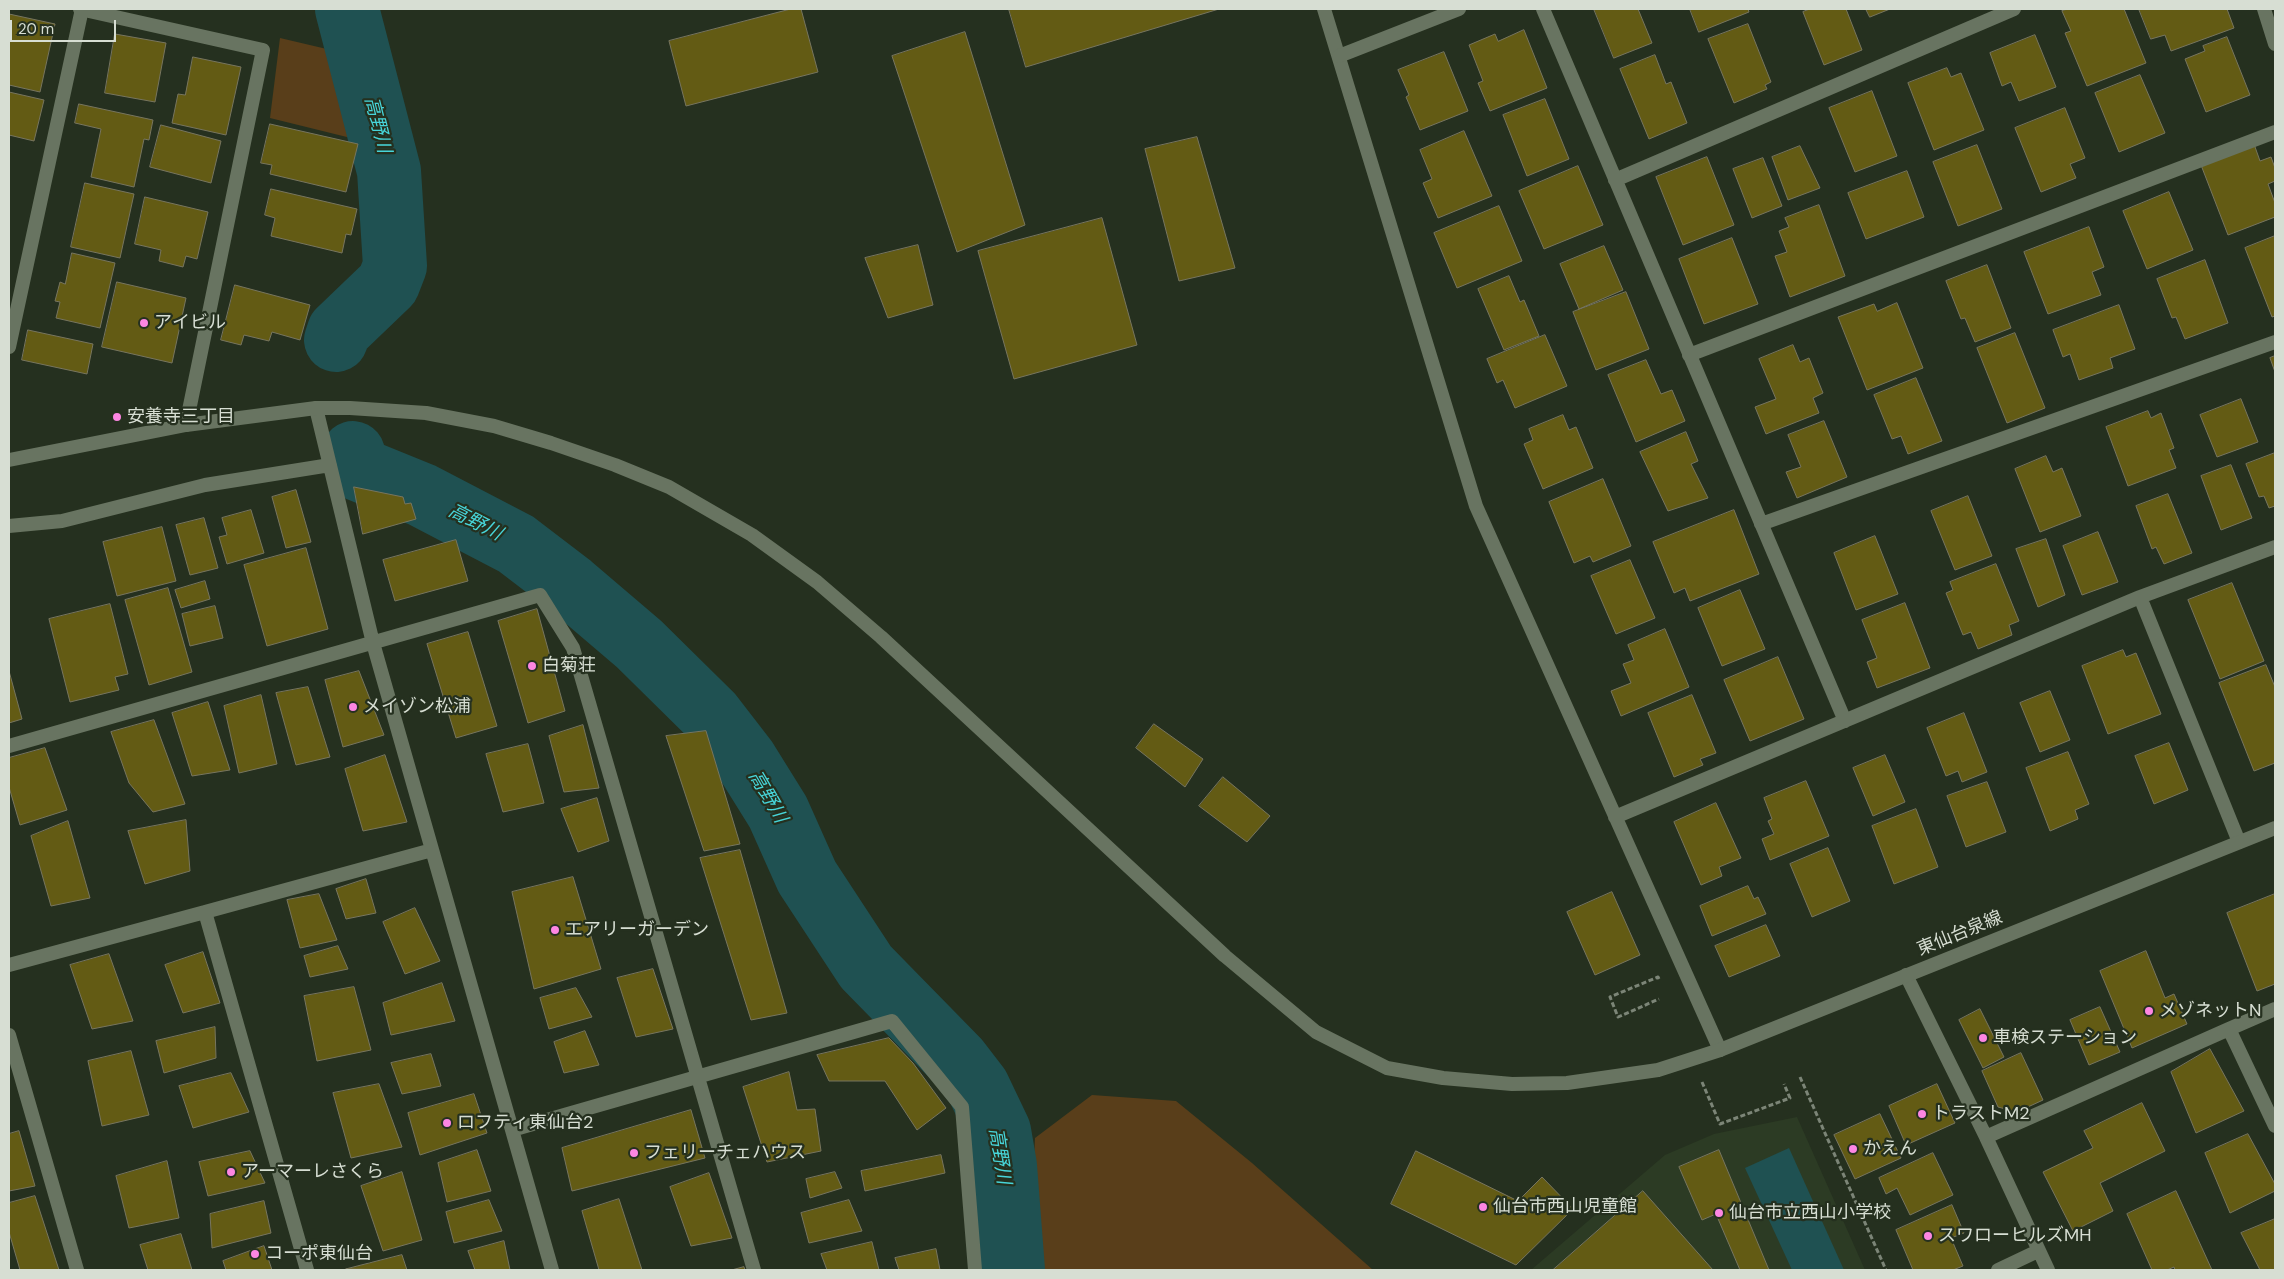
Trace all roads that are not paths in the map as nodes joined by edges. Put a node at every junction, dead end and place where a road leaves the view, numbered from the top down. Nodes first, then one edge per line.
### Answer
1 (81, 9) edge
2 (1324, 9) edge
3 (1458, 9) edge
4 (1543, 9) edge
5 (2014, 9) edge
6 (2264, 9) edge
7 (2275, 44) edge
8 (1339, 56) junction
9 (2275, 132) edge
10 (1616, 180) junction
11 (2275, 342) edge
12 (9, 347) edge
13 (1689, 355) junction
14 (316, 408) junction
15 (186, 425) junction
16 (9, 460) edge
17 (330, 465) junction
18 (1761, 524) junction
19 (9, 526) edge
20 (2275, 547) edge
21 (2140, 597) junction
22 (374, 643) junction
23 (1845, 721) junction
24 (9, 746) edge
25 (1615, 817) junction
26 (2275, 828) edge
27 (2239, 842) junction
28 (432, 850) junction
29 (205, 912) junction
30 (9, 965) edge
31 (1906, 976) junction
32 (2275, 1009) edge
33 (2229, 1030) junction
34 (9, 1035) edge
35 (1720, 1050) junction
36 (698, 1078) junction
37 (2275, 1126) edge
38 (512, 1130) junction
39 (1986, 1137) junction
40 (2038, 1251) junction
41 (77, 1270) edge
42 (306, 1270) edge
43 (552, 1270) edge
44 (754, 1270) edge
45 (975, 1270) edge
46 (1998, 1270) edge
47 (2048, 1270) edge

1 - 12 street
1 - 15 street
2 - 8 street
3 - 8 street
4 - 10 street
5 - 10 street
6 - 7 street
8 - 25 street
9 - 13 street
10 - 13 street
11 - 18 street
13 - 18 street
14 - 15 street, 東仙台泉線
14 - 17 street
14 - 35 street, 東仙台泉線
15 - 16 street, 東仙台泉線
17 - 19 street
17 - 22 street
18 - 23 street
20 - 21 street
21 - 23 street
21 - 27 street
22 - 24 street
22 - 28 street
22 - 36 street
23 - 25 street
25 - 35 street
26 - 27 street, 東仙台泉線
27 - 31 street, 東仙台泉線
28 - 29 street
28 - 38 street
29 - 30 street
29 - 42 street
31 - 35 street, 東仙台泉線
31 - 39 street
32 - 33 street
33 - 37 street
33 - 39 street
34 - 41 street
36 - 38 street
36 - 44 street
36 - 45 street
38 - 43 street
39 - 40 street
40 - 46 street
40 - 47 street

